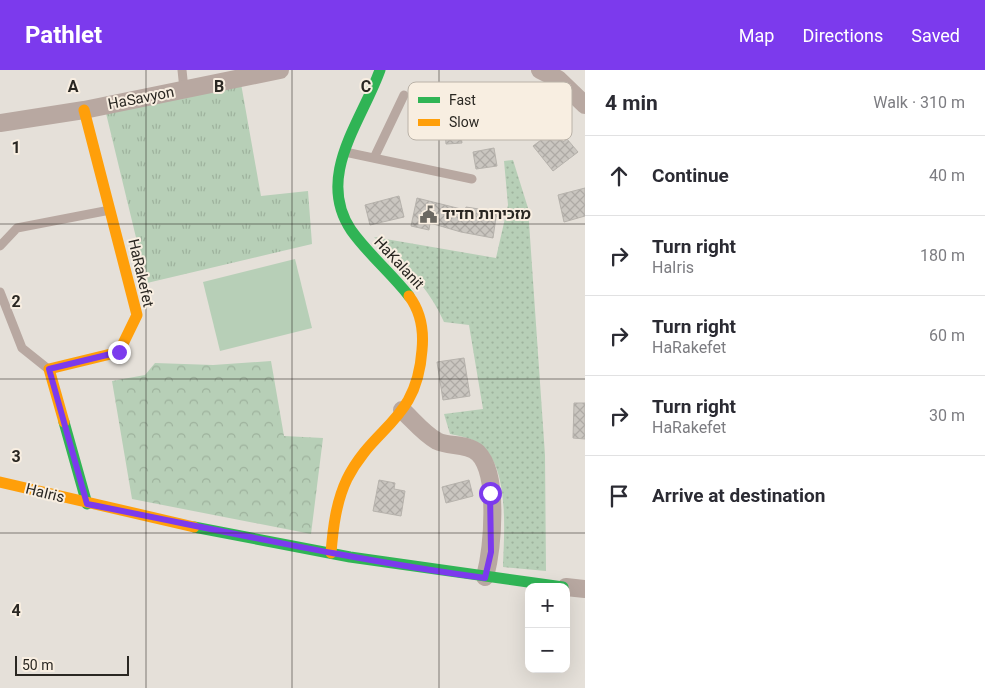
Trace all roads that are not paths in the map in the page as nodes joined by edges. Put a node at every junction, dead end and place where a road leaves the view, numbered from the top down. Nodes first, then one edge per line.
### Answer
1 (182, 70) edge
2 (280, 70) edge
3 (380, 70) edge
4 (540, 70) edge
5 (562, 82) edge
6 (184, 89) junction
7 (572, 92) edge
8 (404, 95) dead end
9 (585, 105) edge
10 (84, 110) junction
11 (0, 123) edge
12 (343, 152) junction
13 (374, 158) junction
14 (472, 179) dead end
15 (110, 210) junction
16 (0, 246) edge
17 (0, 292) edge
18 (49, 369) junction
19 (402, 410) junction
20 (0, 482) edge
21 (87, 504) junction
22 (331, 552) junction
23 (485, 578) junction
24 (529, 583) edge
25 (570, 588) edge
26 (585, 589) edge

1 - 6 lane
2 - 6 street, HaSavyon
3 - 12 street, HaKalanit
4 - 5 street
6 - 10 street, HaSavyon
7 - 9 street
8 - 13 lane
10 - 11 street, HaSavyon
10 - 15 street, HaRakefet
12 - 13 lane
12 - 19 street, HaKalanit
13 - 14 lane
15 - 16 lane
15 - 18 street, HaRakefet
17 - 18 lane
18 - 21 street
19 - 22 street, HaKalanit
19 - 23 street
20 - 21 street, HaIris
21 - 22 street, HaIris
22 - 23 street, HaIris
23 - 24 street, HaIris
25 - 26 street, HaIris

